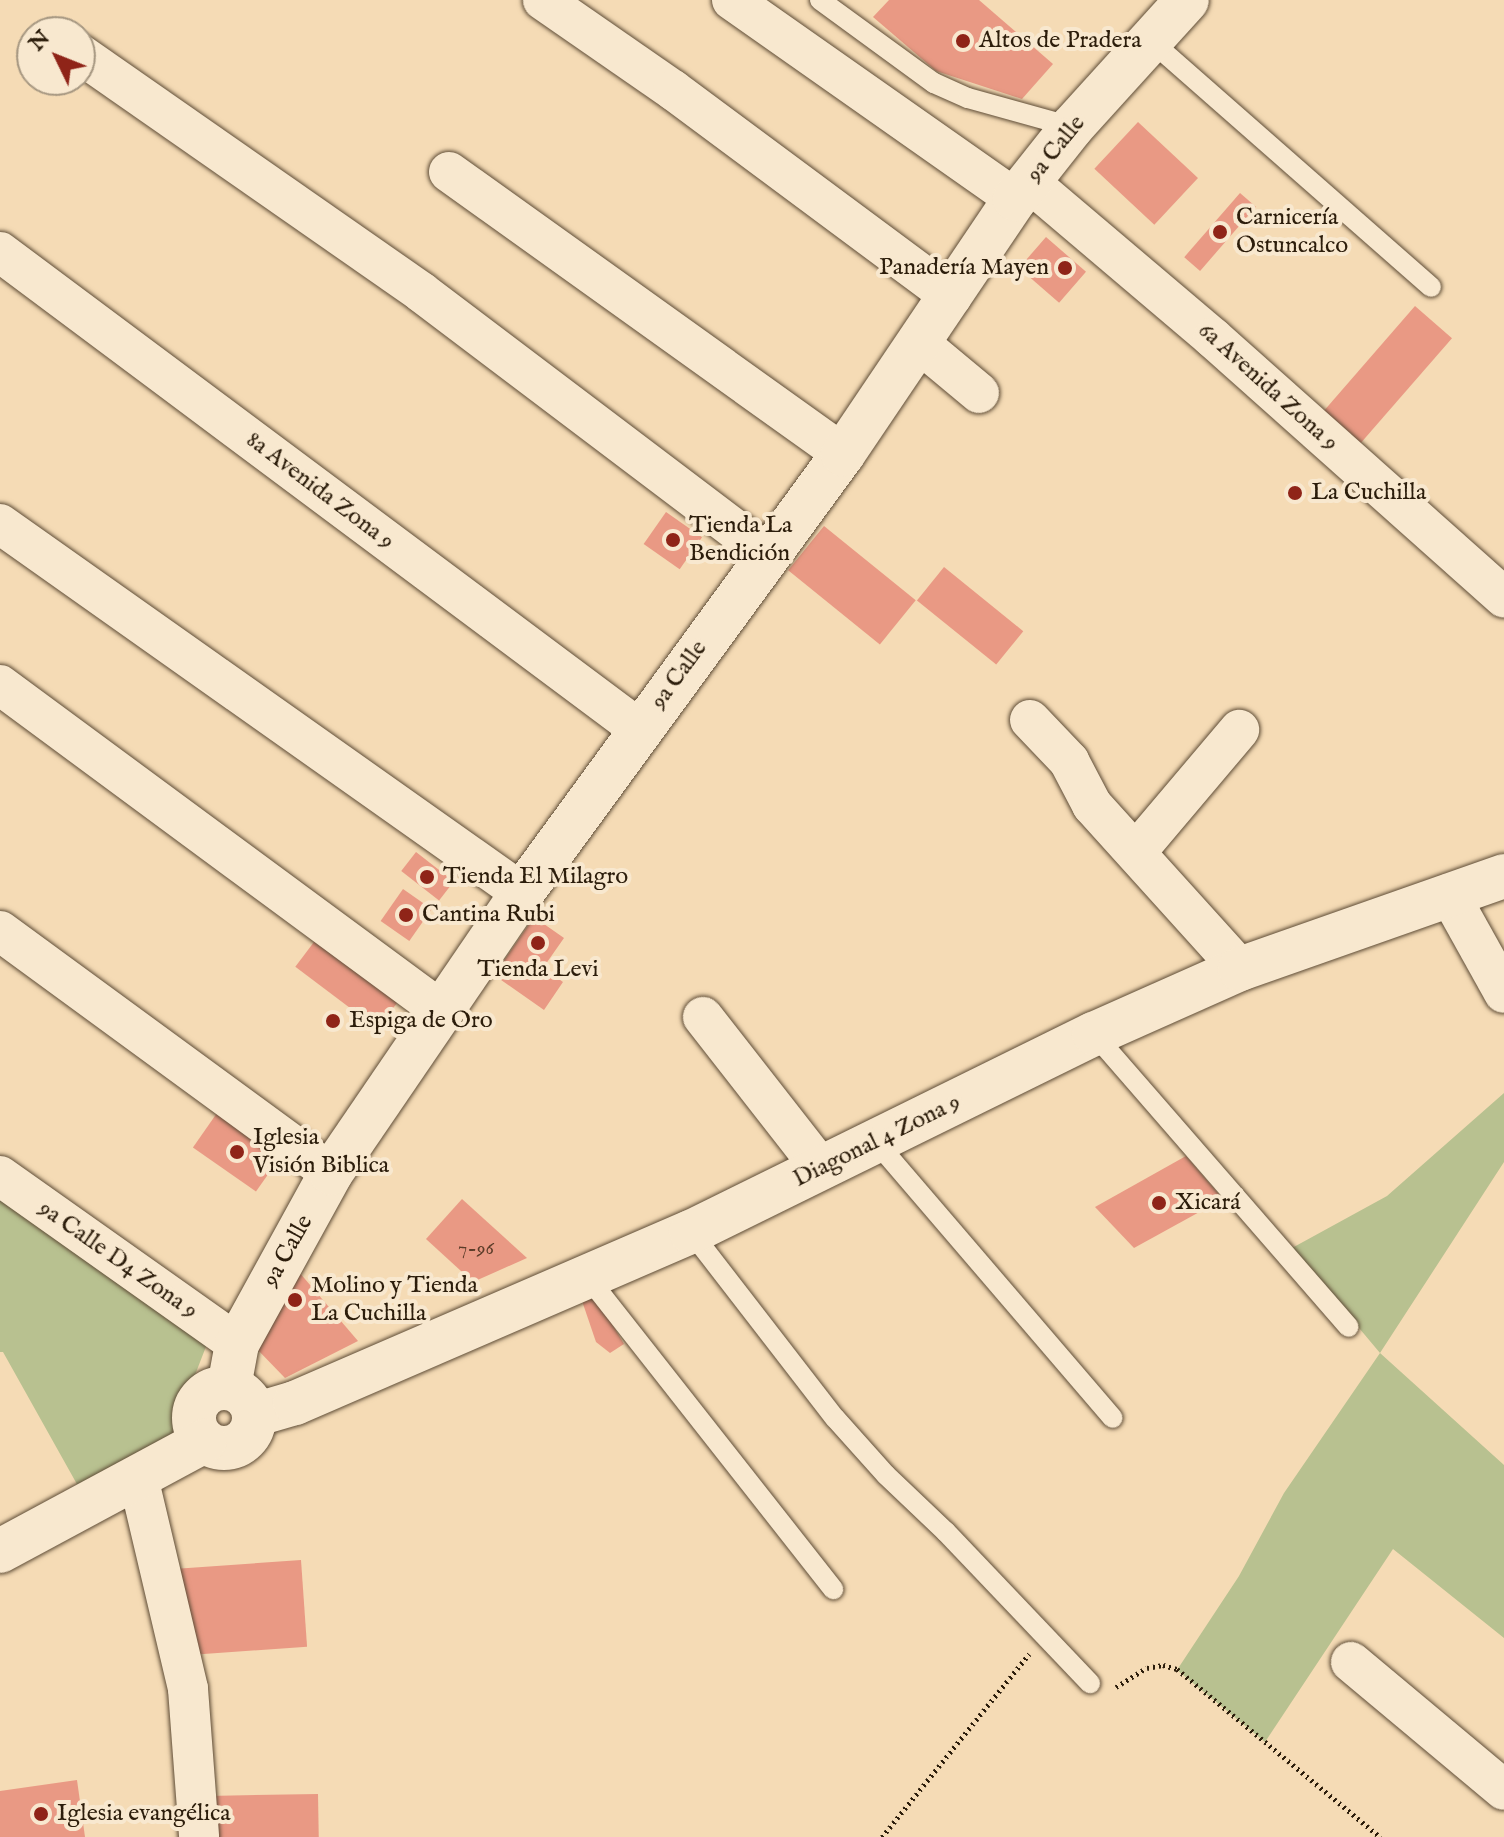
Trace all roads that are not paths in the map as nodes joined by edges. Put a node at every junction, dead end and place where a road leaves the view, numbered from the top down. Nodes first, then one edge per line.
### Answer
1 (543, 0) edge
2 (732, 0) edge
3 (820, 0) edge
4 (1187, 0) edge
5 (1150, 40) junction
6 (96, 65) edge
7 (1072, 127) junction
8 (449, 172) dead end
9 (1022, 191) junction
10 (0, 252) edge
11 (1431, 287) dead end
12 (952, 297) junction
13 (919, 343) junction
14 (979, 393) dead end
15 (843, 454) junction
16 (0, 524) edge
17 (768, 554) junction
18 (1504, 597) edge
19 (0, 685) edge
20 (1030, 720) dead end
21 (639, 729) junction
22 (1239, 730) dead end
23 (1136, 852) junction
24 (1504, 876) edge
25 (522, 893) junction
26 (1449, 894) junction
27 (0, 931) edge
28 (1240, 969) junction
29 (1504, 993) edge
30 (443, 1012) junction
31 (703, 1017) dead end
32 (1094, 1034) junction
33 (877, 1143) junction
34 (820, 1167) junction
35 (331, 1173) junction
36 (0, 1176) edge
37 (691, 1232) junction
38 (586, 1275) junction
39 (1349, 1327) dead end
40 (237, 1344) junction
41 (241, 1401) junction
42 (1113, 1418) dead end
43 (138, 1477) junction
44 (0, 1550) edge
45 (833, 1589) dead end
46 (1351, 1662) dead end
47 (1090, 1683) road end
48 (1504, 1790) edge
49 (199, 1837) edge

1 - 12 street
2 - 9 street, 6a Avenida Zona 9
3 - 7 lane
4 - 5 street, 9a Calle
5 - 7 street, 9a Calle
5 - 11 lane
6 - 17 street
7 - 9 street, 9a Calle
8 - 15 street
9 - 12 street, 9a Calle
9 - 18 street, 6a Avenida Zona 9
10 - 21 street, 8a Avenida Zona 9
12 - 13 street, 9a Calle
13 - 14 street
13 - 15 street, 9a Calle
15 - 17 street, 9a Calle
16 - 25 street
17 - 21 street, 9a Calle
19 - 30 street
20 - 23 street
21 - 25 street, 9a Calle
22 - 23 street
23 - 28 street
24 - 26 street, Diagonal 4 Zona 9
25 - 30 street, 9a Calle
26 - 28 street, Diagonal 4 Zona 9
26 - 29 street
27 - 35 street
28 - 32 street, Diagonal 4 Zona 9
30 - 35 street, 9a Calle
31 - 34 street
32 - 33 street, Diagonal 4 Zona 9
32 - 39 lane
33 - 34 street, Diagonal 4 Zona 9
33 - 42 lane
34 - 37 street, Diagonal 4 Zona 9
35 - 40 street, 9a Calle
36 - 40 street, 9a Calle D4 Zona 9
37 - 38 street, Diagonal 4 Zona 9
37 - 47 lane
38 - 41 street, Diagonal 4 Zona 9
38 - 45 lane
40 - 41 street, 9a Calle
41 - 43 street
43 - 44 street
43 - 49 street
46 - 48 street

